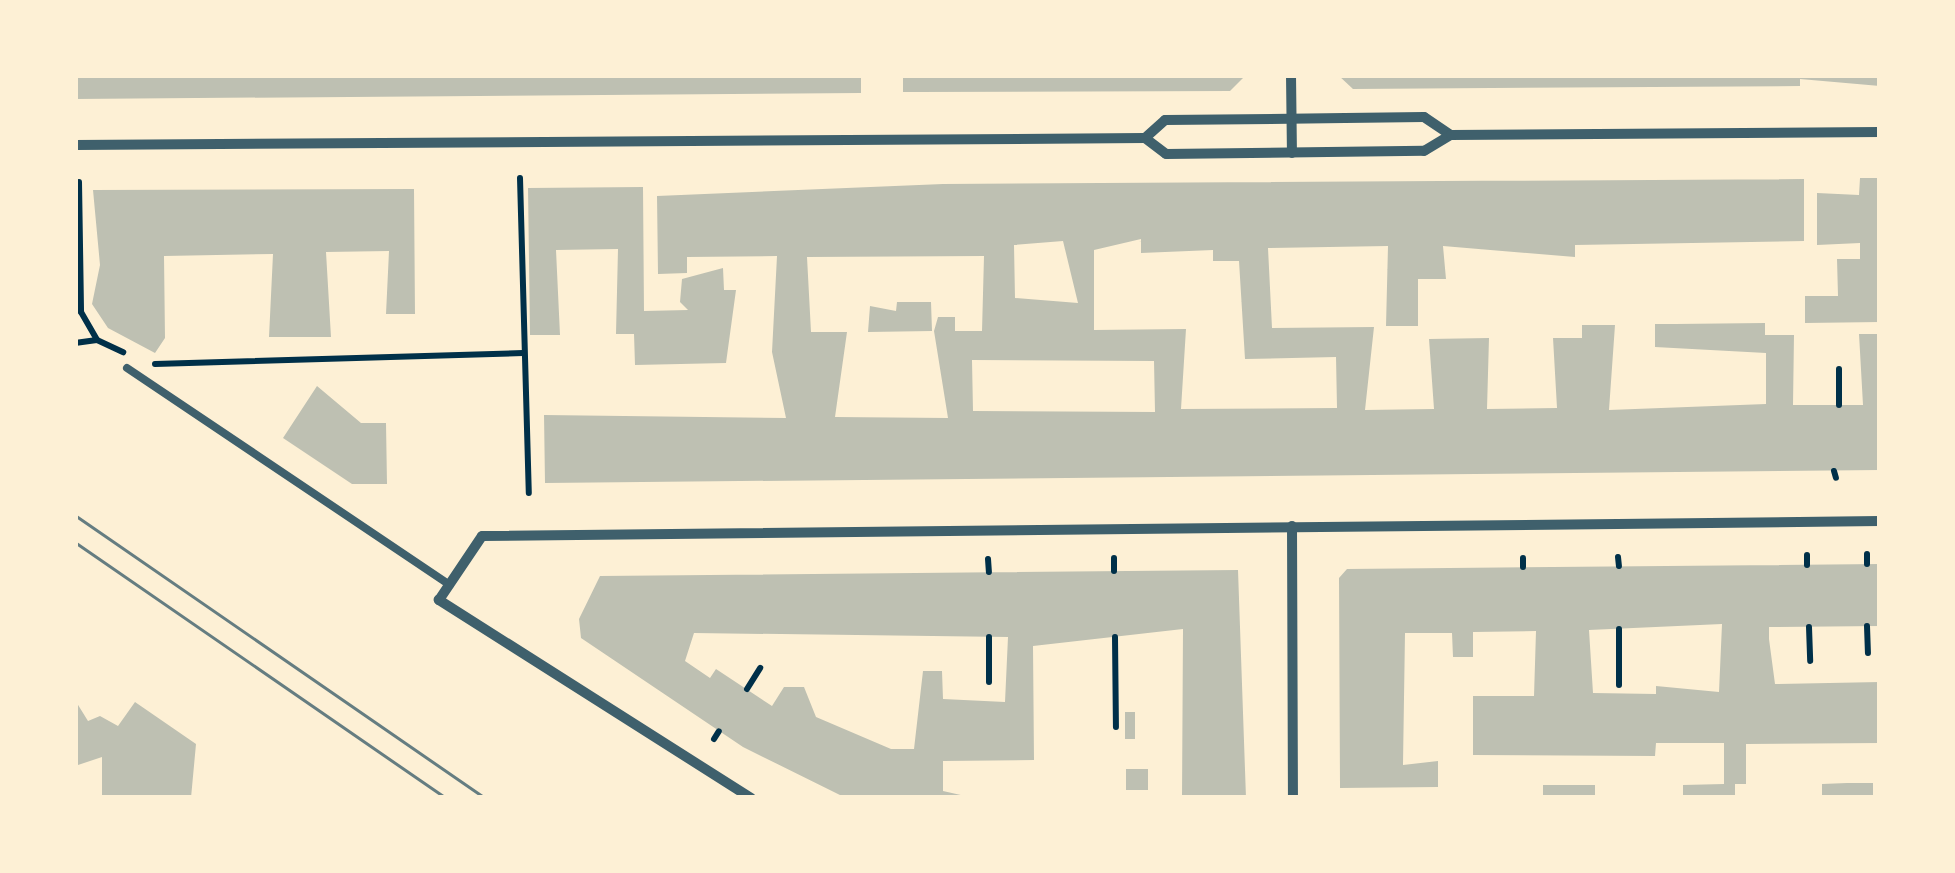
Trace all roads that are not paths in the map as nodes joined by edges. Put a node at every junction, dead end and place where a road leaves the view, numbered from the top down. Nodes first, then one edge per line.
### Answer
1 (1292, 75) edge
2 (1292, 118) junction
3 (1880, 132) edge
4 (1452, 134) junction
5 (1146, 138) junction
6 (75, 145) edge
7 (1292, 153) junction
8 (127, 368) dead end
9 (1880, 520) edge
10 (1292, 526) junction
11 (450, 584) junction
12 (751, 798) edge
13 (1293, 798) edge

1 - 2 street
2 - 4 street
2 - 5 street
2 - 7 street
3 - 4 street
4 - 7 street
5 - 6 street
5 - 7 street
8 - 11 lane
9 - 10 street
10 - 11 street
10 - 13 street
11 - 12 street

